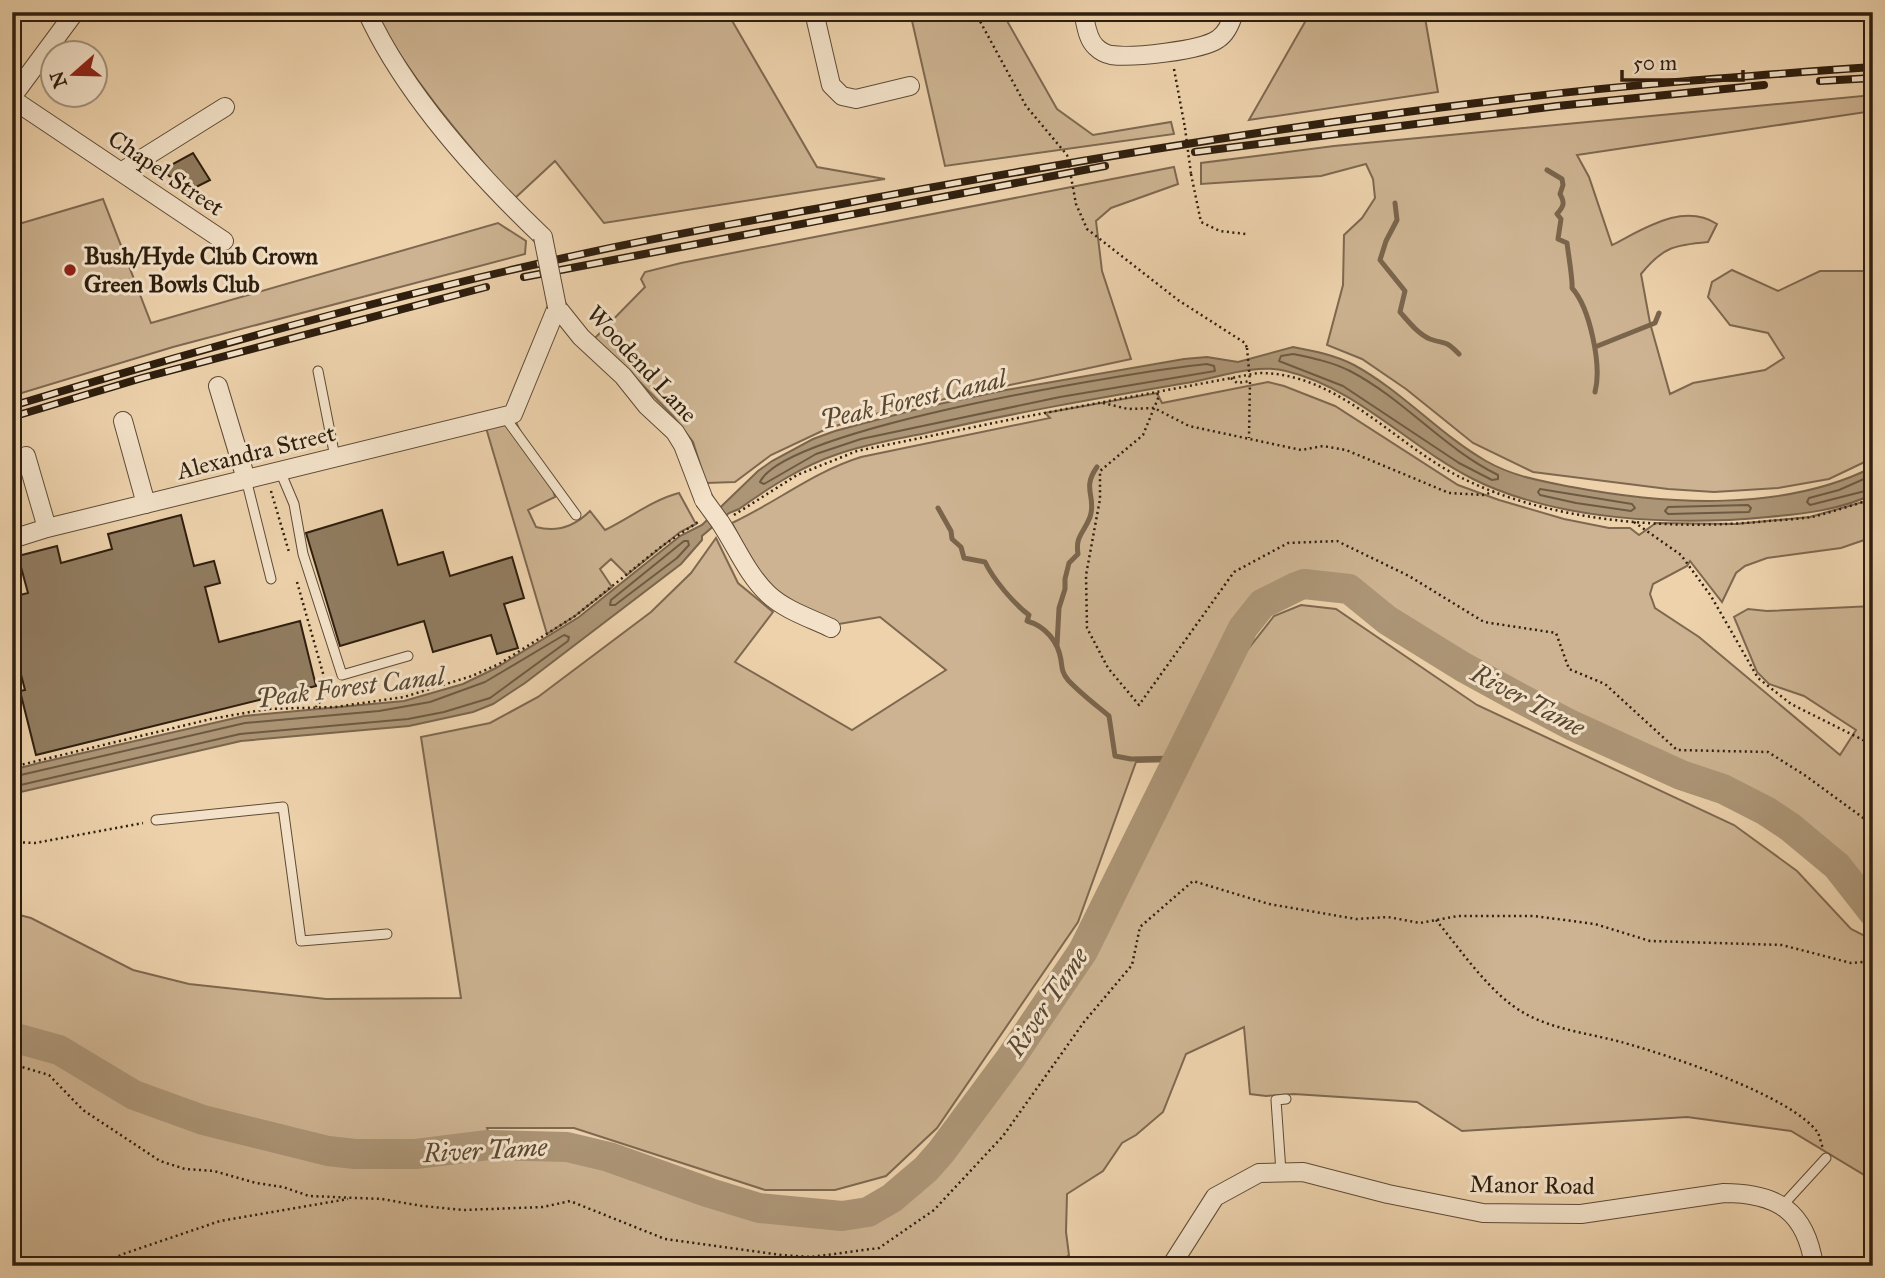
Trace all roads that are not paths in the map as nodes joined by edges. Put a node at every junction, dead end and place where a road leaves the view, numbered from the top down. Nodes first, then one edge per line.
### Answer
1 (75, 12) edge
2 (366, 12) edge
3 (814, 12) edge
4 (1083, 12) edge
5 (1234, 12) edge
6 (910, 86) dead end
7 (12, 98) edge
8 (225, 107) dead end
9 (121, 172) junction
10 (224, 241) dead end
11 (557, 307) junction
12 (318, 370) dead end
13 (218, 386) dead end
14 (508, 415) junction
15 (123, 421) dead end
16 (26, 456) dead end
17 (335, 457) junction
18 (280, 471) junction
19 (246, 479) junction
20 (146, 504) junction
21 (576, 515) dead end
22 (47, 528) junction
23 (12, 539) edge
24 (271, 579) dead end
25 (831, 628) dead end
26 (408, 656) dead end
27 (156, 820) road end
28 (387, 934) dead end
29 (1286, 1099) dead end
30 (1826, 1158) road end
31 (1281, 1172) junction
32 (1783, 1205) junction
33 (1176, 1264) edge
34 (1814, 1266) edge

1 - 7 street
2 - 11 street, Woodend Lane, bridge
3 - 6 street
4 - 5 street
7 - 9 street, Chapel Street
8 - 9 street
9 - 10 street, Chapel Street
11 - 14 street
11 - 25 street, Woodend Lane, bridge
12 - 17 lane
13 - 19 street
14 - 17 street, Alexandra Street
14 - 21 lane
15 - 20 street
16 - 22 street
17 - 18 street, Alexandra Street
18 - 19 street, Alexandra Street
18 - 26 lane
19 - 20 street, Alexandra Street
19 - 24 lane
20 - 22 street, Alexandra Street
22 - 23 street, Alexandra Street
27 - 28 lane
29 - 31 lane
30 - 32 lane
31 - 32 street, Manor Road
31 - 33 street, Manor Road
32 - 34 street

